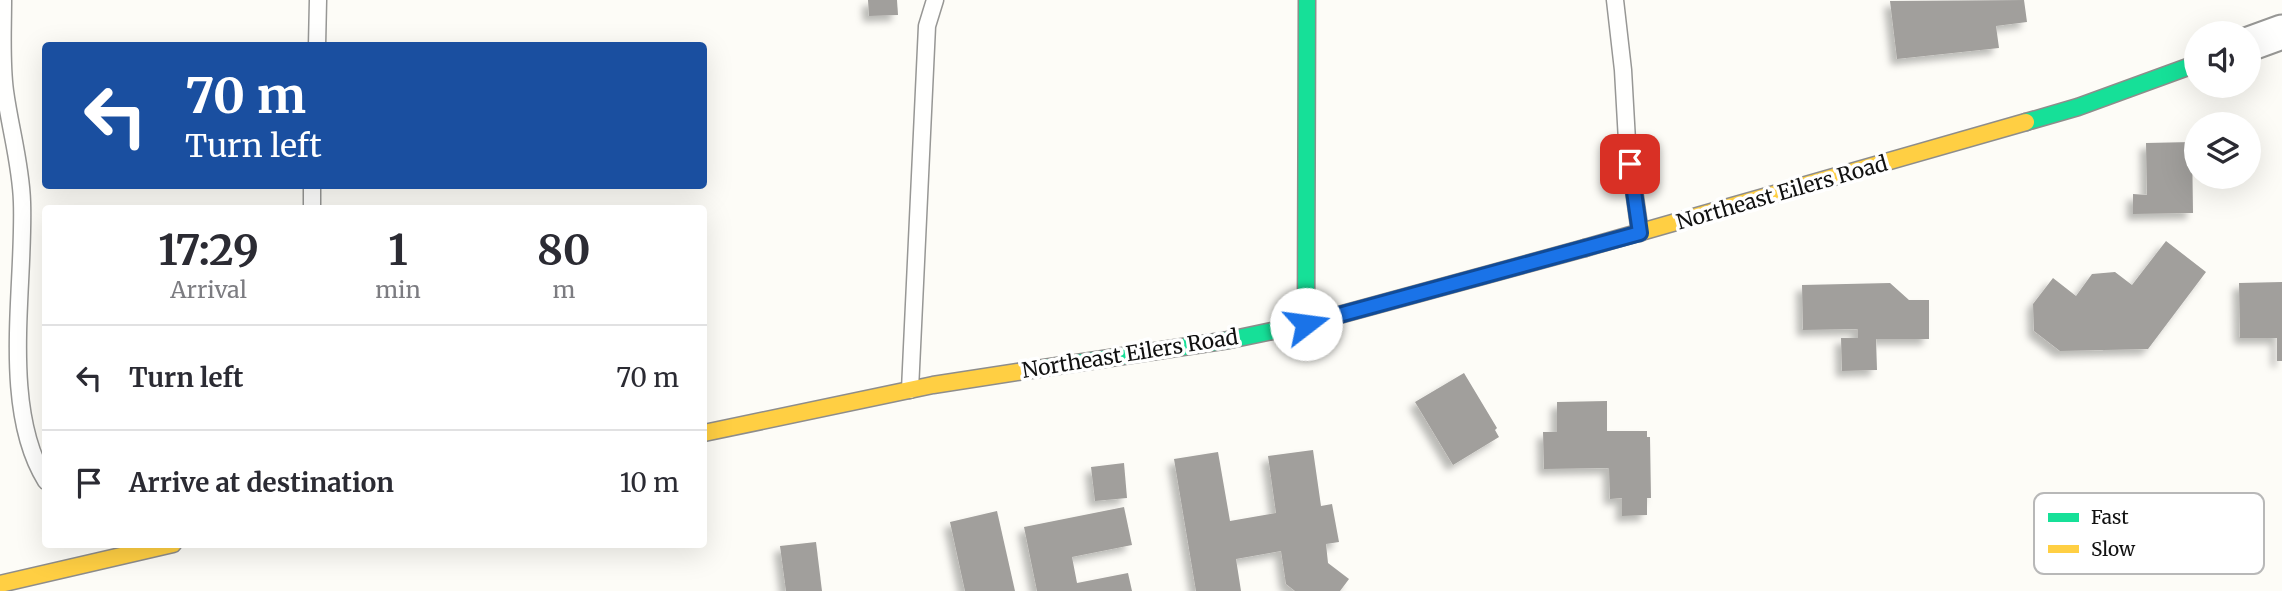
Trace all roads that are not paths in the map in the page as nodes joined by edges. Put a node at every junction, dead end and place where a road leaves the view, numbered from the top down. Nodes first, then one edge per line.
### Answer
1 (2, 0) edge
2 (318, 0) edge
3 (935, 0) edge
4 (1307, 0) edge
5 (1615, 0) edge
6 (1, 18) edge
7 (2282, 32) edge
8 (2261, 40) edge
9 (317, 42) edge
10 (2184, 68) edge
11 (6, 137) edge
12 (1640, 233) junction
13 (1306, 324) junction
14 (910, 390) junction
15 (707, 432) edge
16 (42, 476) edge
17 (138, 548) edge
18 (153, 548) edge
19 (143, 550) junction
20 (0, 584) edge

1 - 6 lane
2 - 9 lane
3 - 14 lane
4 - 13 street
5 - 12 lane
6 - 11 lane
7 - 8 street
10 - 12 street, Northeast Eilers Road
11 - 16 lane
12 - 13 street, Northeast Eilers Road
13 - 14 street, Northeast Eilers Road
14 - 15 street, Northeast Eilers Road
17 - 19 lane
18 - 19 street
19 - 20 street

